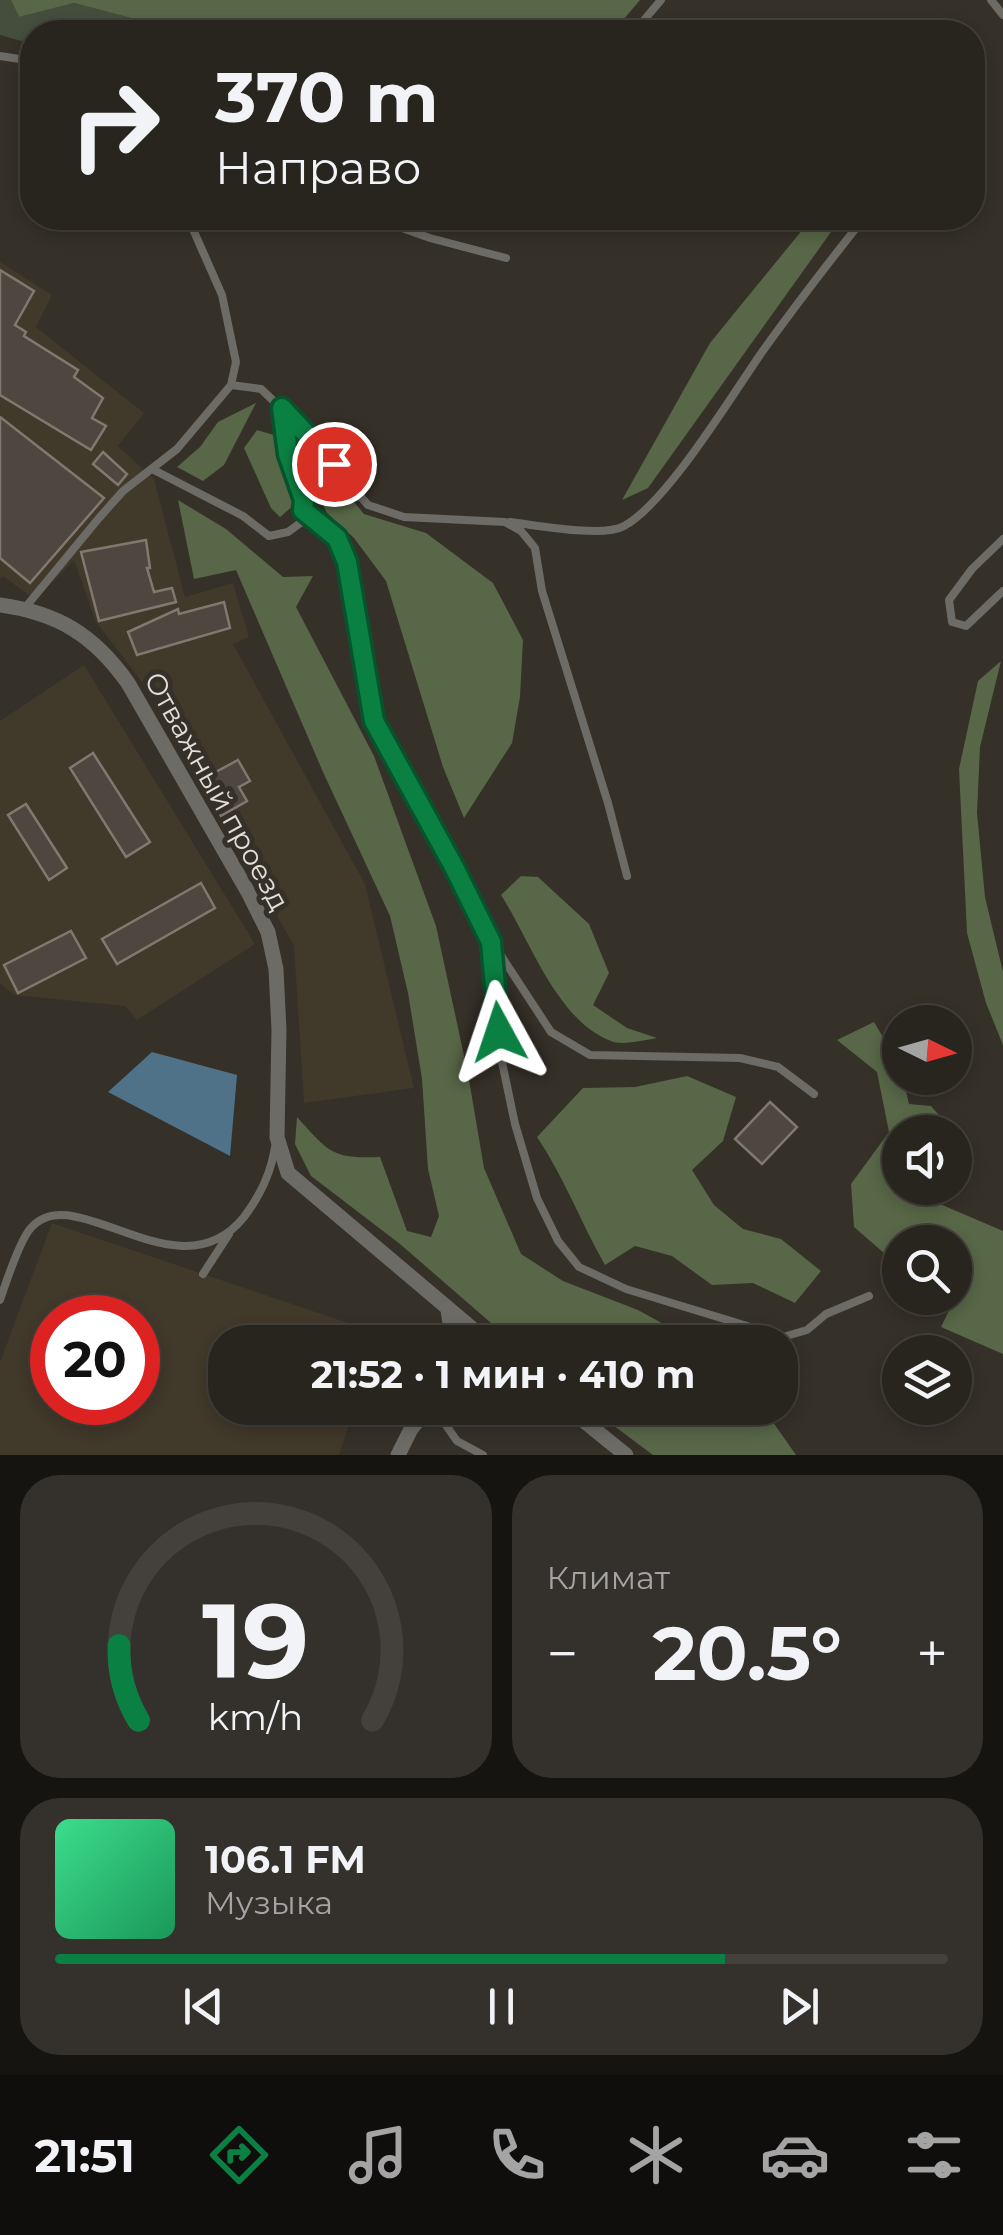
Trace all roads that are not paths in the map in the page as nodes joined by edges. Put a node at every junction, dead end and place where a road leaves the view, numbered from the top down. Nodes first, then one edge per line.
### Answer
1 (661, 0) edge
2 (991, 0) edge
3 (1003, 16) edge
4 (644, 20) edge
5 (193, 230) edge
6 (408, 230) edge
7 (854, 230) edge
8 (506, 258) dead end
9 (231, 385) junction
10 (282, 408) junction
11 (152, 470) junction
12 (303, 510) junction
13 (506, 522) junction
14 (1003, 539) edge
15 (1003, 591) edge
16 (0, 606) edge
17 (24, 609) junction
18 (627, 876) dead end
19 (491, 942) junction
20 (814, 1094) dead end
21 (277, 1138) junction
22 (230, 1234) junction
23 (203, 1274) dead end
24 (869, 1296) dead end
25 (0, 1300) edge
26 (448, 1310) junction
27 (450, 1325) edge
28 (467, 1325) edge
29 (415, 1425) edge
30 (444, 1425) edge
31 (589, 1425) edge
32 (398, 1455) edge
33 (482, 1455) edge
34 (626, 1455) edge

1 - 4 lane
2 - 3 lane
5 - 9 lane
6 - 8 lane
7 - 13 lane
9 - 10 lane
9 - 11 lane
10 - 12 lane
10 - 13 lane
11 - 12 lane
11 - 17 lane
12 - 19 lane
13 - 18 lane
14 - 15 lane
16 - 17 street, Отважный проезд
17 - 21 street, Отважный проезд
19 - 20 lane
19 - 24 lane
21 - 22 lane
21 - 26 street, Отважный проезд
22 - 23 lane
22 - 25 lane
26 - 27 street
26 - 28 street, Отважный проезд
29 - 32 street
30 - 33 lane
31 - 34 street

